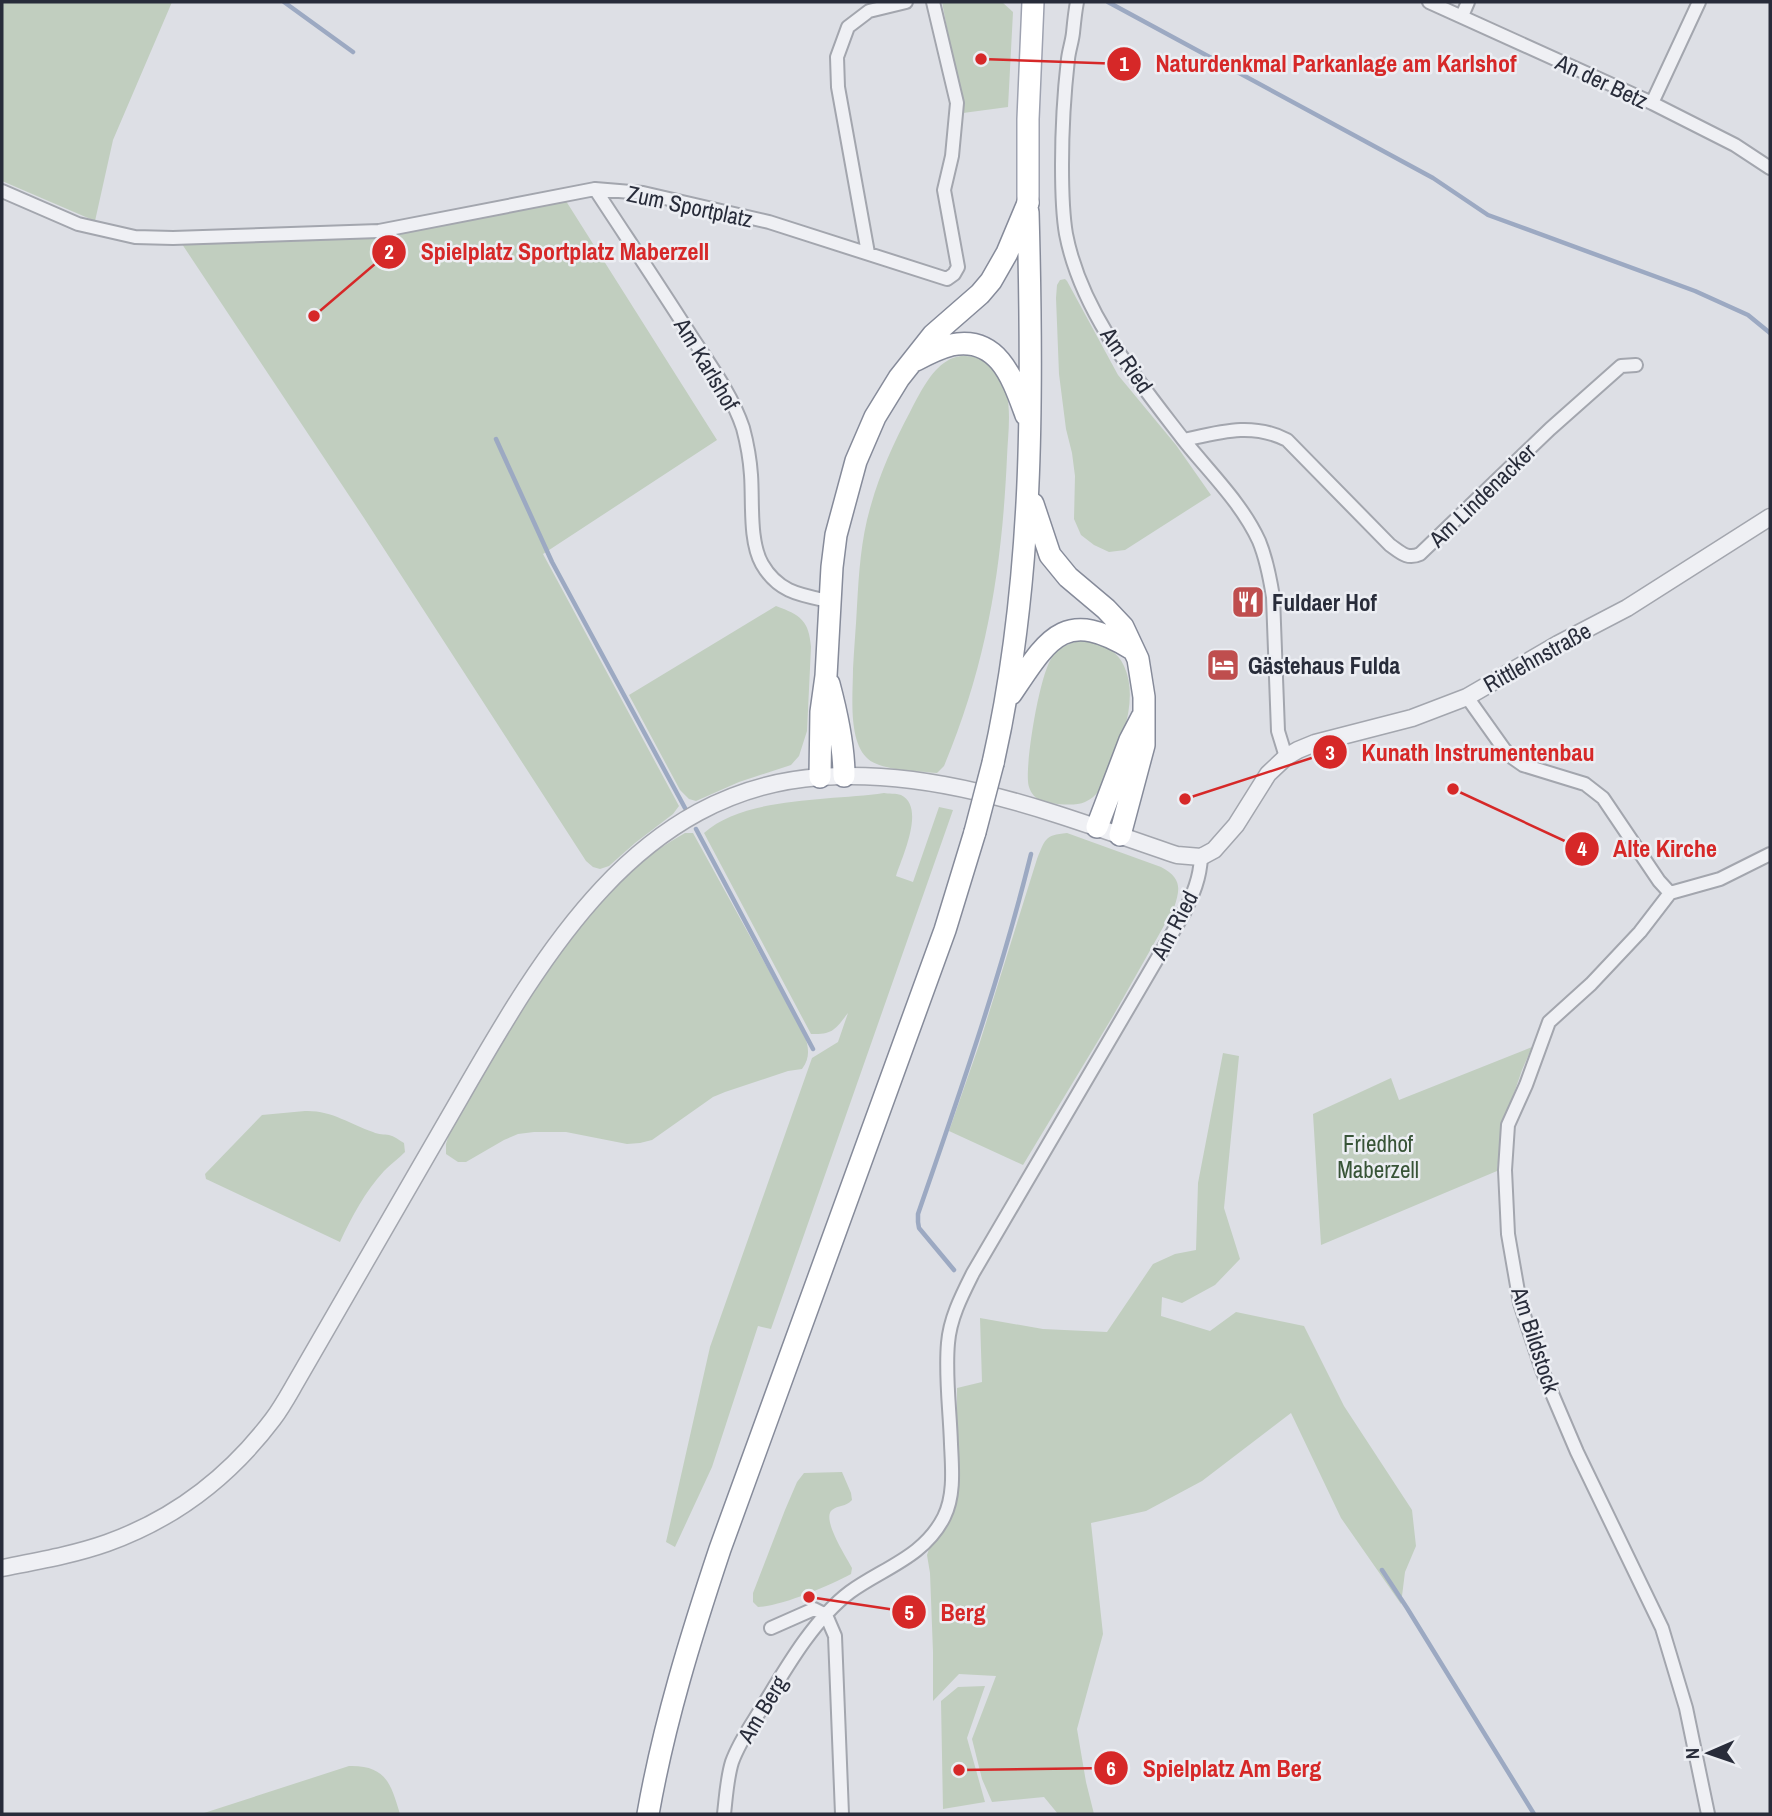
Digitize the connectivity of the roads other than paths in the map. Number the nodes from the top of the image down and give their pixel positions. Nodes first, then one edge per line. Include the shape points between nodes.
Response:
1 (906, 2) edge
2 (933, 2) edge
3 (1033, 2) edge
4 (1077, 2) edge
5 (1429, 2) edge
6 (1468, 2) edge
7 (1699, 2) edge
8 (1462, 16) junction
9 (1652, 103) junction
10 (1770, 168) edge
11 (595, 189) junction
12 (2, 191) edge
13 (1028, 202) junction
14 (868, 253) junction
15 (914, 361) junction
16 (1636, 365) dead end
17 (1030, 425) junction
18 (1184, 440) junction
19 (1028, 490) junction
20 (1770, 517) edge
21 (829, 601) junction
22 (1132, 649) junction
23 (826, 676) junction
24 (1467, 696) junction
25 (1006, 702) junction
26 (1143, 716) junction
27 (1286, 757) junction
28 (844, 776) junction
29 (820, 777) junction
30 (1097, 827) junction
31 (1119, 835) junction
32 (1201, 857) junction
33 (1769, 858) edge
34 (1670, 893) junction
35 (953, 1472) joint
36 (2, 1568) edge
37 (826, 1615) junction
38 (771, 1628) dead end
39 (648, 1814) edge
40 (724, 1814) edge
41 (842, 1814) edge
42 (1708, 1814) edge

1 - 14 street via 869,11 848,27 837,57 838,87
2 - 14 street, Zum Sportplatz via 957,103 953,156 944,190 958,267 947,279
3 - 13 main road
4 - 18 street, Am Ried via 1062,122 1066,233 1092,306 1127,366
5 - 8 street, An der Betz
6 - 8 street
7 - 9 street
8 - 9 street, An der Betz
9 - 10 street, An der Betz
11 - 12 street, Zum Sportplatz via 379,231 173,238 135,237 78,224
11 - 14 street, Zum Sportplatz via 643,192 769,222
11 - 21 street, Am Karlshof via 732,402 748,450 755,541 761,561 784,588
13 - 15 main road via 991,281 933,335
13 - 17 main road
15 - 17 main road via 951,345 987,350 1007,369
15 - 21 main road via 887,395 856,461 836,535
16 - 18 street, Am Lindenacker via 1621,366 1413,557 1390,545 1275,433 1243,429
17 - 19 main road
18 - 27 street, Am Ried via 1238,506 1259,541 1273,597 1278,731
19 - 22 main road via 1049,555 1123,626
19 - 25 main road via 1019,612
20 - 24 street, Rittlehnstraße via 1627,608
21 - 23 main road
22 - 25 main road via 1102,632 1067,631 1046,645
22 - 26 main road via 1142,678
23 - 28 main road via 836,709
23 - 29 main road
24 - 27 street, Rittlehnstraße via 1392,724 1315,743
24 - 34 street via 1513,758 1585,785 1603,798
25 - 39 main road, bridge via 975,832 940,942 686,1652
26 - 30 main road
26 - 31 main road via 1144,745
27 - 32 street via 1253,794 1236,825 1214,850
28 - 29 street
28 - 30 street via 957,787
29 - 36 street via 730,797 687,819 630,860 574,920 522,994 274,1417 223,1475 176,1510 136,1531 66,1555
30 - 31 street
31 - 32 street via 1177,855
32 - 35 street, Am Ried via 1195,891 1184,913 961,1295 948,1340
33 - 34 street
34 - 42 street, Am Bildstock via 1640,932 1549,1022 1508,1125 1505,1170 1508,1234 1520,1303 1577,1452 1662,1628 1686,1708
35 - 37 street, Am Berg via 945,1516 921,1547 851,1592
37 - 38 street via 814,1609
37 - 40 street, Am Berg via 739,1746 731,1764
37 - 41 street via 835,1636

